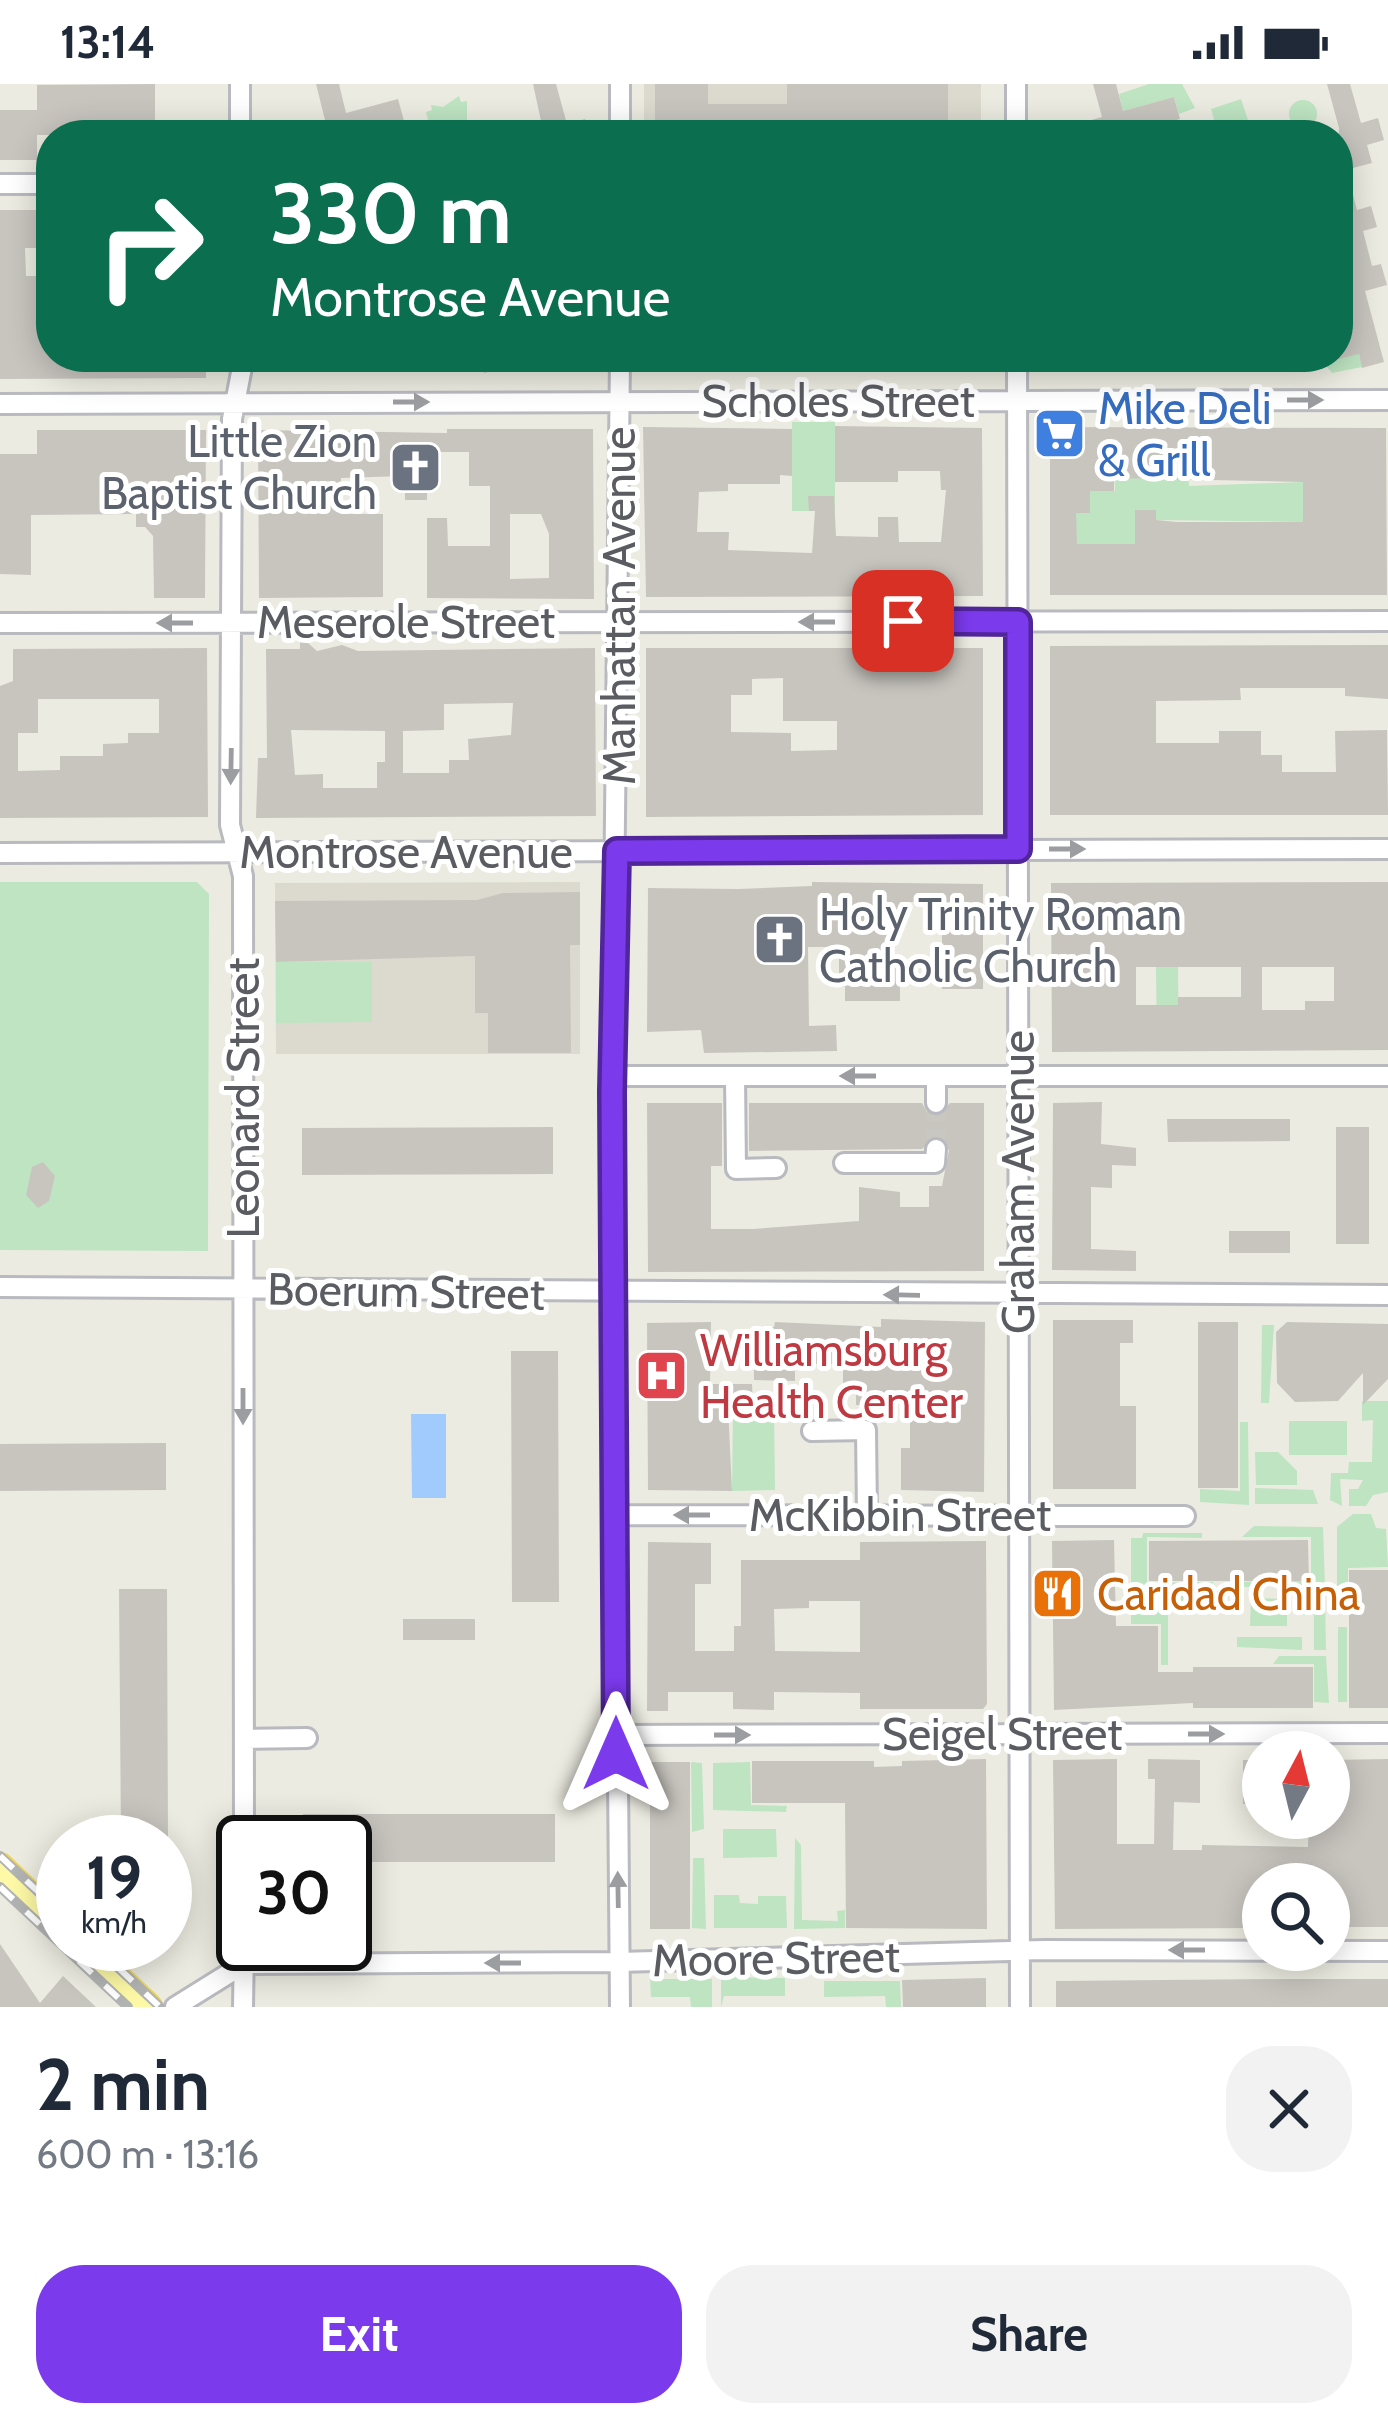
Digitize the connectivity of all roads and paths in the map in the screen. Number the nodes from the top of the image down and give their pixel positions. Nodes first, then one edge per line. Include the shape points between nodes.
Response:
1 (240, 84) edge
2 (620, 84) edge
3 (1016, 84) edge
4 (240, 120) edge
5 (620, 120) edge
6 (1016, 120) edge
7 (0, 184) edge
8 (36, 184) edge
9 (241, 372) edge
10 (620, 372) edge
11 (1017, 372) edge
12 (1388, 400) edge
13 (620, 401) junction
14 (1017, 401) junction
15 (236, 403) junction
16 (0, 404) edge
17 (1388, 620) edge
18 (621, 622) junction
19 (1018, 622) junction
20 (0, 623) edge
21 (233, 623) junction
22 (1388, 848) edge
23 (1018, 849) junction
24 (617, 851) junction
25 (0, 853) edge
26 (236, 853) junction
27 (614, 1076) junction
28 (735, 1076) junction
29 (1388, 1076) edge
30 (936, 1077) junction
31 (1017, 1077) junction
32 (936, 1103) tunnel mouth
33 (936, 1149) dead end
34 (844, 1163) dead end
35 (776, 1168) dead end
36 (0, 1287) edge
37 (244, 1289) junction
38 (615, 1293) junction
39 (1388, 1295) edge
40 (1018, 1296) junction
41 (812, 1431) dead end
42 (615, 1515) junction
43 (867, 1515) junction
44 (1019, 1515) junction
45 (1185, 1516) dead end
46 (1388, 1733) edge
47 (1019, 1734) junction
48 (616, 1735) junction
49 (307, 1738) dead end
50 (244, 1739) junction
51 (244, 1815) edge
52 (0, 1868) edge
53 (36, 1902) edge
54 (1388, 1951) edge
55 (1019, 1952) junction
56 (372, 1957) edge
57 (619, 1962) junction
58 (110, 1971) edge
59 (222, 1971) edge
60 (244, 1971) edge
61 (148, 2007) edge
62 (176, 2007) edge
63 (243, 2007) edge
64 (620, 2007) edge
65 (1020, 2007) edge

1 - 4 street
2 - 5 street
3 - 6 street
7 - 8 street
9 - 15 street, Leonard Street
10 - 13 street, Manhattan Avenue
11 - 14 street, Graham Avenue
14 -> 12 street, Scholes Street
13 - 14 street, Scholes Street
15 -> 13 street, Scholes Street
13 - 18 street, Manhattan Avenue
14 - 19 street, Graham Avenue
15 - 16 street, Scholes Street
15 - 21 street, Leonard Street
17 - 19 street, Meserole Street
19 -> 18 street, Meserole Street
18 - 21 street, Meserole Street
18 - 24 street, Manhattan Avenue
19 - 23 street, Graham Avenue
21 -> 20 street, Meserole Street
21 -> 26 street, Leonard Street
23 -> 22 street, Montrose Avenue
23 - 24 street, Montrose Avenue
23 - 31 street, Graham Avenue
24 - 26 street, Montrose Avenue
24 - 27 street, Manhattan Avenue
25 - 26 street, Montrose Avenue
26 - 37 street, Leonard Street via 243,876
27 - 28 street
27 - 38 street, Manhattan Avenue
30 -> 28 street
28 - 35 street via 736,1169
29 - 31 street
30 - 31 street
30 - 32 street
31 - 40 street, Graham Avenue
33 - 34 street via 935,1163
36 - 37 street, Boerum Street
37 - 38 street, Boerum Street
37 -> 50 street, Leonard Street
40 -> 38 street, Boerum Street
38 - 42 street, Manhattan Avenue
39 - 40 street, Boerum Street
40 - 44 street, Graham Avenue
41 - 43 street via 866,1430
43 -> 42 street, McKibbin Street
42 - 48 street, Manhattan Avenue
43 - 44 street, McKibbin Street
44 - 45 street, McKibbin Street
44 - 47 street, Graham Avenue
47 -> 46 street, Seigel Street
48 -> 47 street, Seigel Street
47 - 55 street, Graham Avenue
57 -> 48 street, Manhattan Avenue
49 - 50 street
50 - 51 street, Leonard Street
52 - 53 main road
54 -> 55 street, Moore Street
55 - 57 street, Moore Street
55 - 65 street, Graham Avenue
57 -> 56 street, Moore Street
57 - 64 street, Manhattan Avenue
58 - 61 main road
59 - 62 street
60 - 63 street

